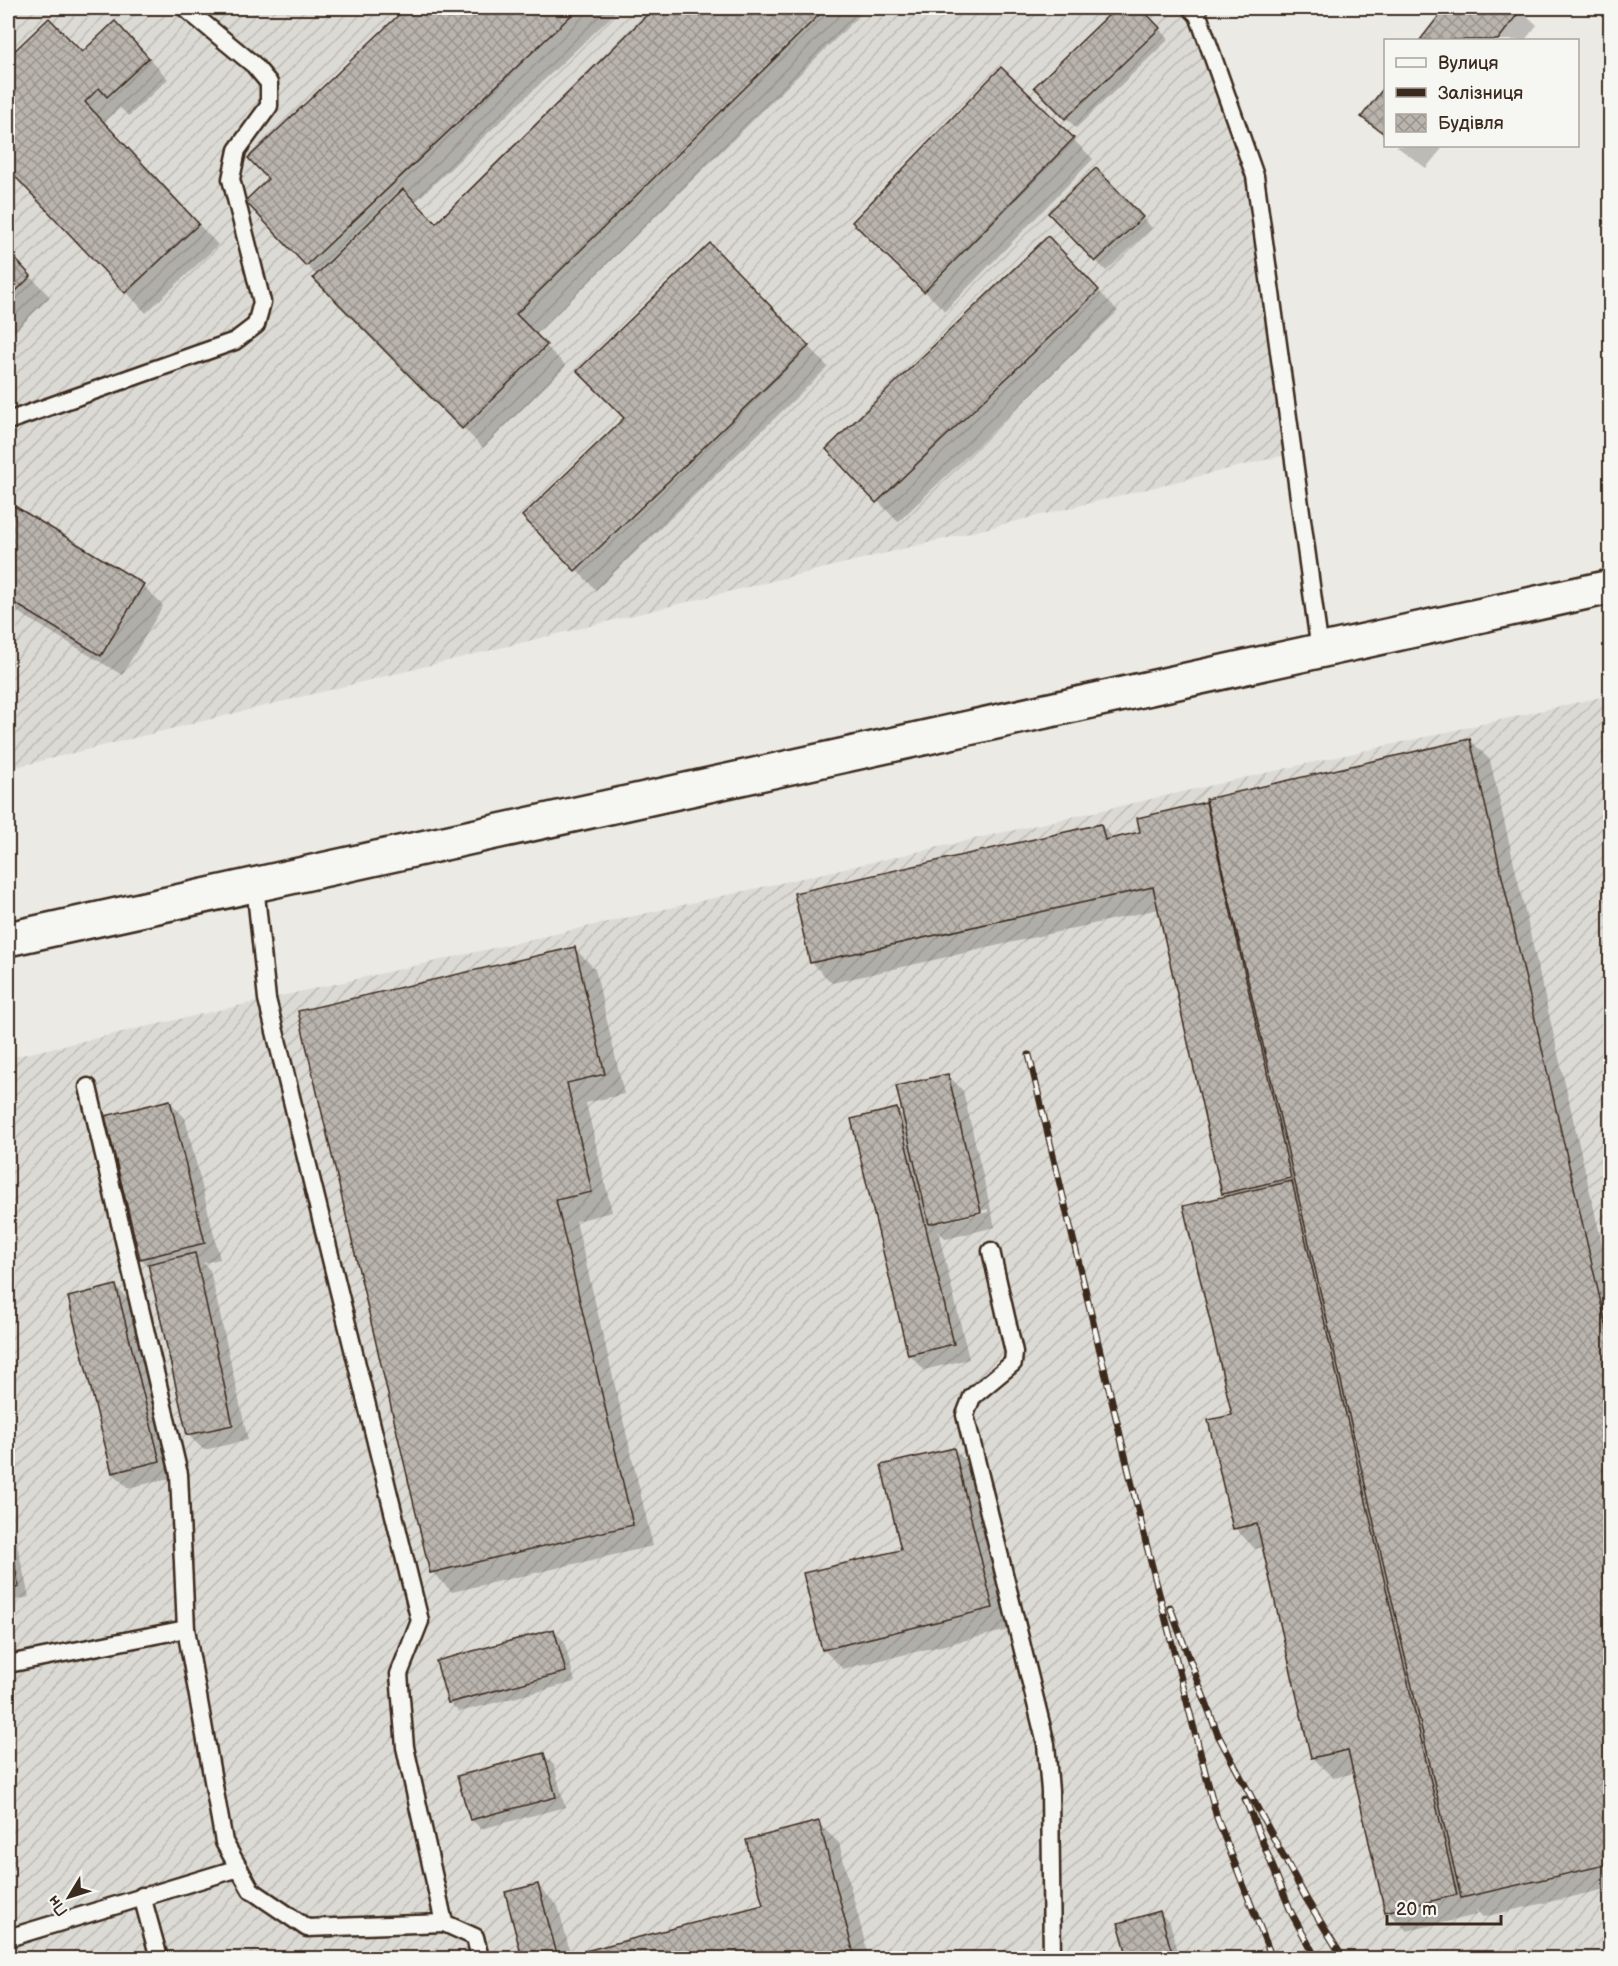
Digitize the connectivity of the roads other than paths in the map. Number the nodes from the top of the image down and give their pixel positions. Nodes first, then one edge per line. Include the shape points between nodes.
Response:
1 (185, 8) edge
2 (1191, 8) edge
3 (8, 421) edge
4 (1611, 588) edge
5 (1320, 651) junction
6 (255, 885) junction
7 (8, 939) edge
8 (88, 1087) dead end
9 (991, 1251) dead end
10 (186, 1629) junction
11 (8, 1664) edge
12 (239, 1868) junction
13 (142, 1896) junction
14 (444, 1923) junction
15 (8, 1938) edge
16 (159, 1959) edge
17 (480, 1959) edge
18 (1052, 1959) edge

1 - 3 lane via 254,65 269,83 269,105 237,150 231,179 262,302 256,325 235,341
2 - 5 lane via 1198,15 1255,176
4 - 5 street
5 - 6 street
6 - 7 street
6 - 14 lane via 267,999 420,1621 399,1674 400,1695 405,1747
8 - 10 lane via 179,1474
9 - 18 lane via 1014,1352 1013,1363 972,1397 965,1415 1046,1744
10 - 11 lane
10 - 12 lane via 224,1842
12 - 13 lane
12 - 14 lane via 251,1890 307,1928
13 - 15 lane
13 - 16 lane
14 - 17 lane via 476,1937

